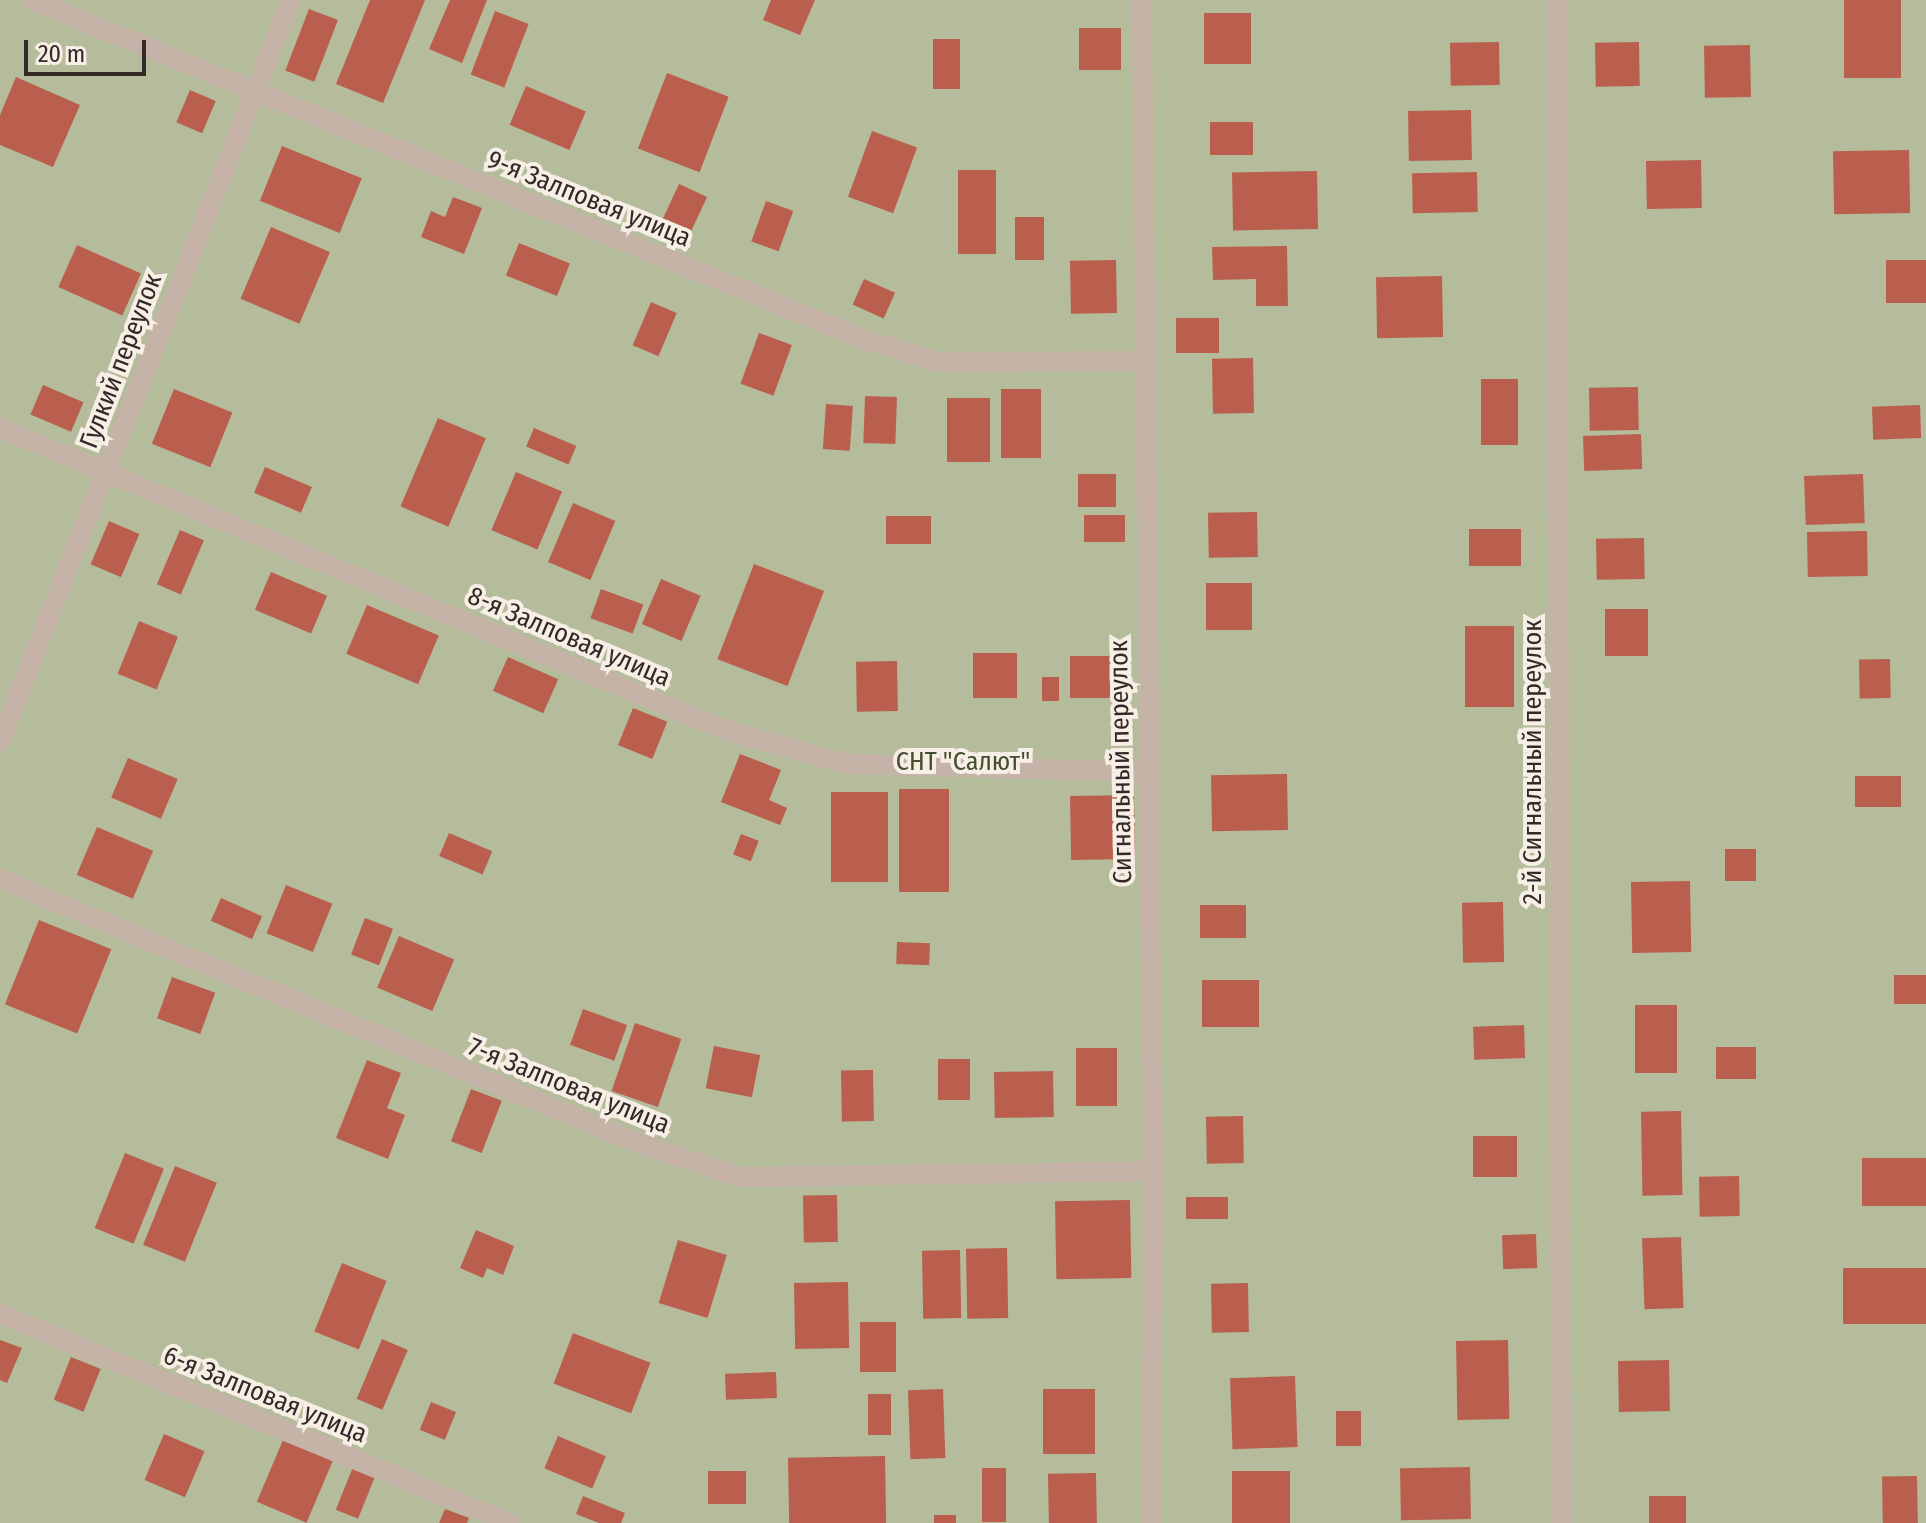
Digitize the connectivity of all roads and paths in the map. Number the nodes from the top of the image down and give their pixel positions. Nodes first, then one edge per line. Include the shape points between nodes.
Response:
1 (31, 0) edge
2 (291, 0) edge
3 (1142, 0) edge
4 (1557, 0) edge
5 (253, 91) junction
6 (1145, 361) junction
7 (0, 428) edge
8 (106, 471) junction
9 (0, 741) edge
10 (1147, 772) junction
11 (0, 879) edge
12 (1153, 1171) junction
13 (0, 1314) edge
14 (510, 1523) edge
15 (1151, 1523) edge
16 (1561, 1523) edge

1 - 5 street, 9-я Залповая улица
2 - 5 street, Гулкий переулок
3 - 6 street, Сигнальный переулок
4 - 16 street, 2-й Сигнальный переулок
5 - 6 street, 9-я Залповая улица via 866,340 939,362
5 - 8 street, Гулкий переулок
6 - 10 street, Сигнальный переулок
7 - 8 street, 8-я Залповая улица
8 - 9 street, Гулкий переулок
8 - 10 street, 8-я Залповая улица via 728,731 847,764
10 - 12 street, Сигнальный переулок
11 - 12 street, 7-я Залповая улица via 640,1144 739,1177
12 - 15 street, Сигнальный переулок
13 - 14 street, 6-я Залповая улица

